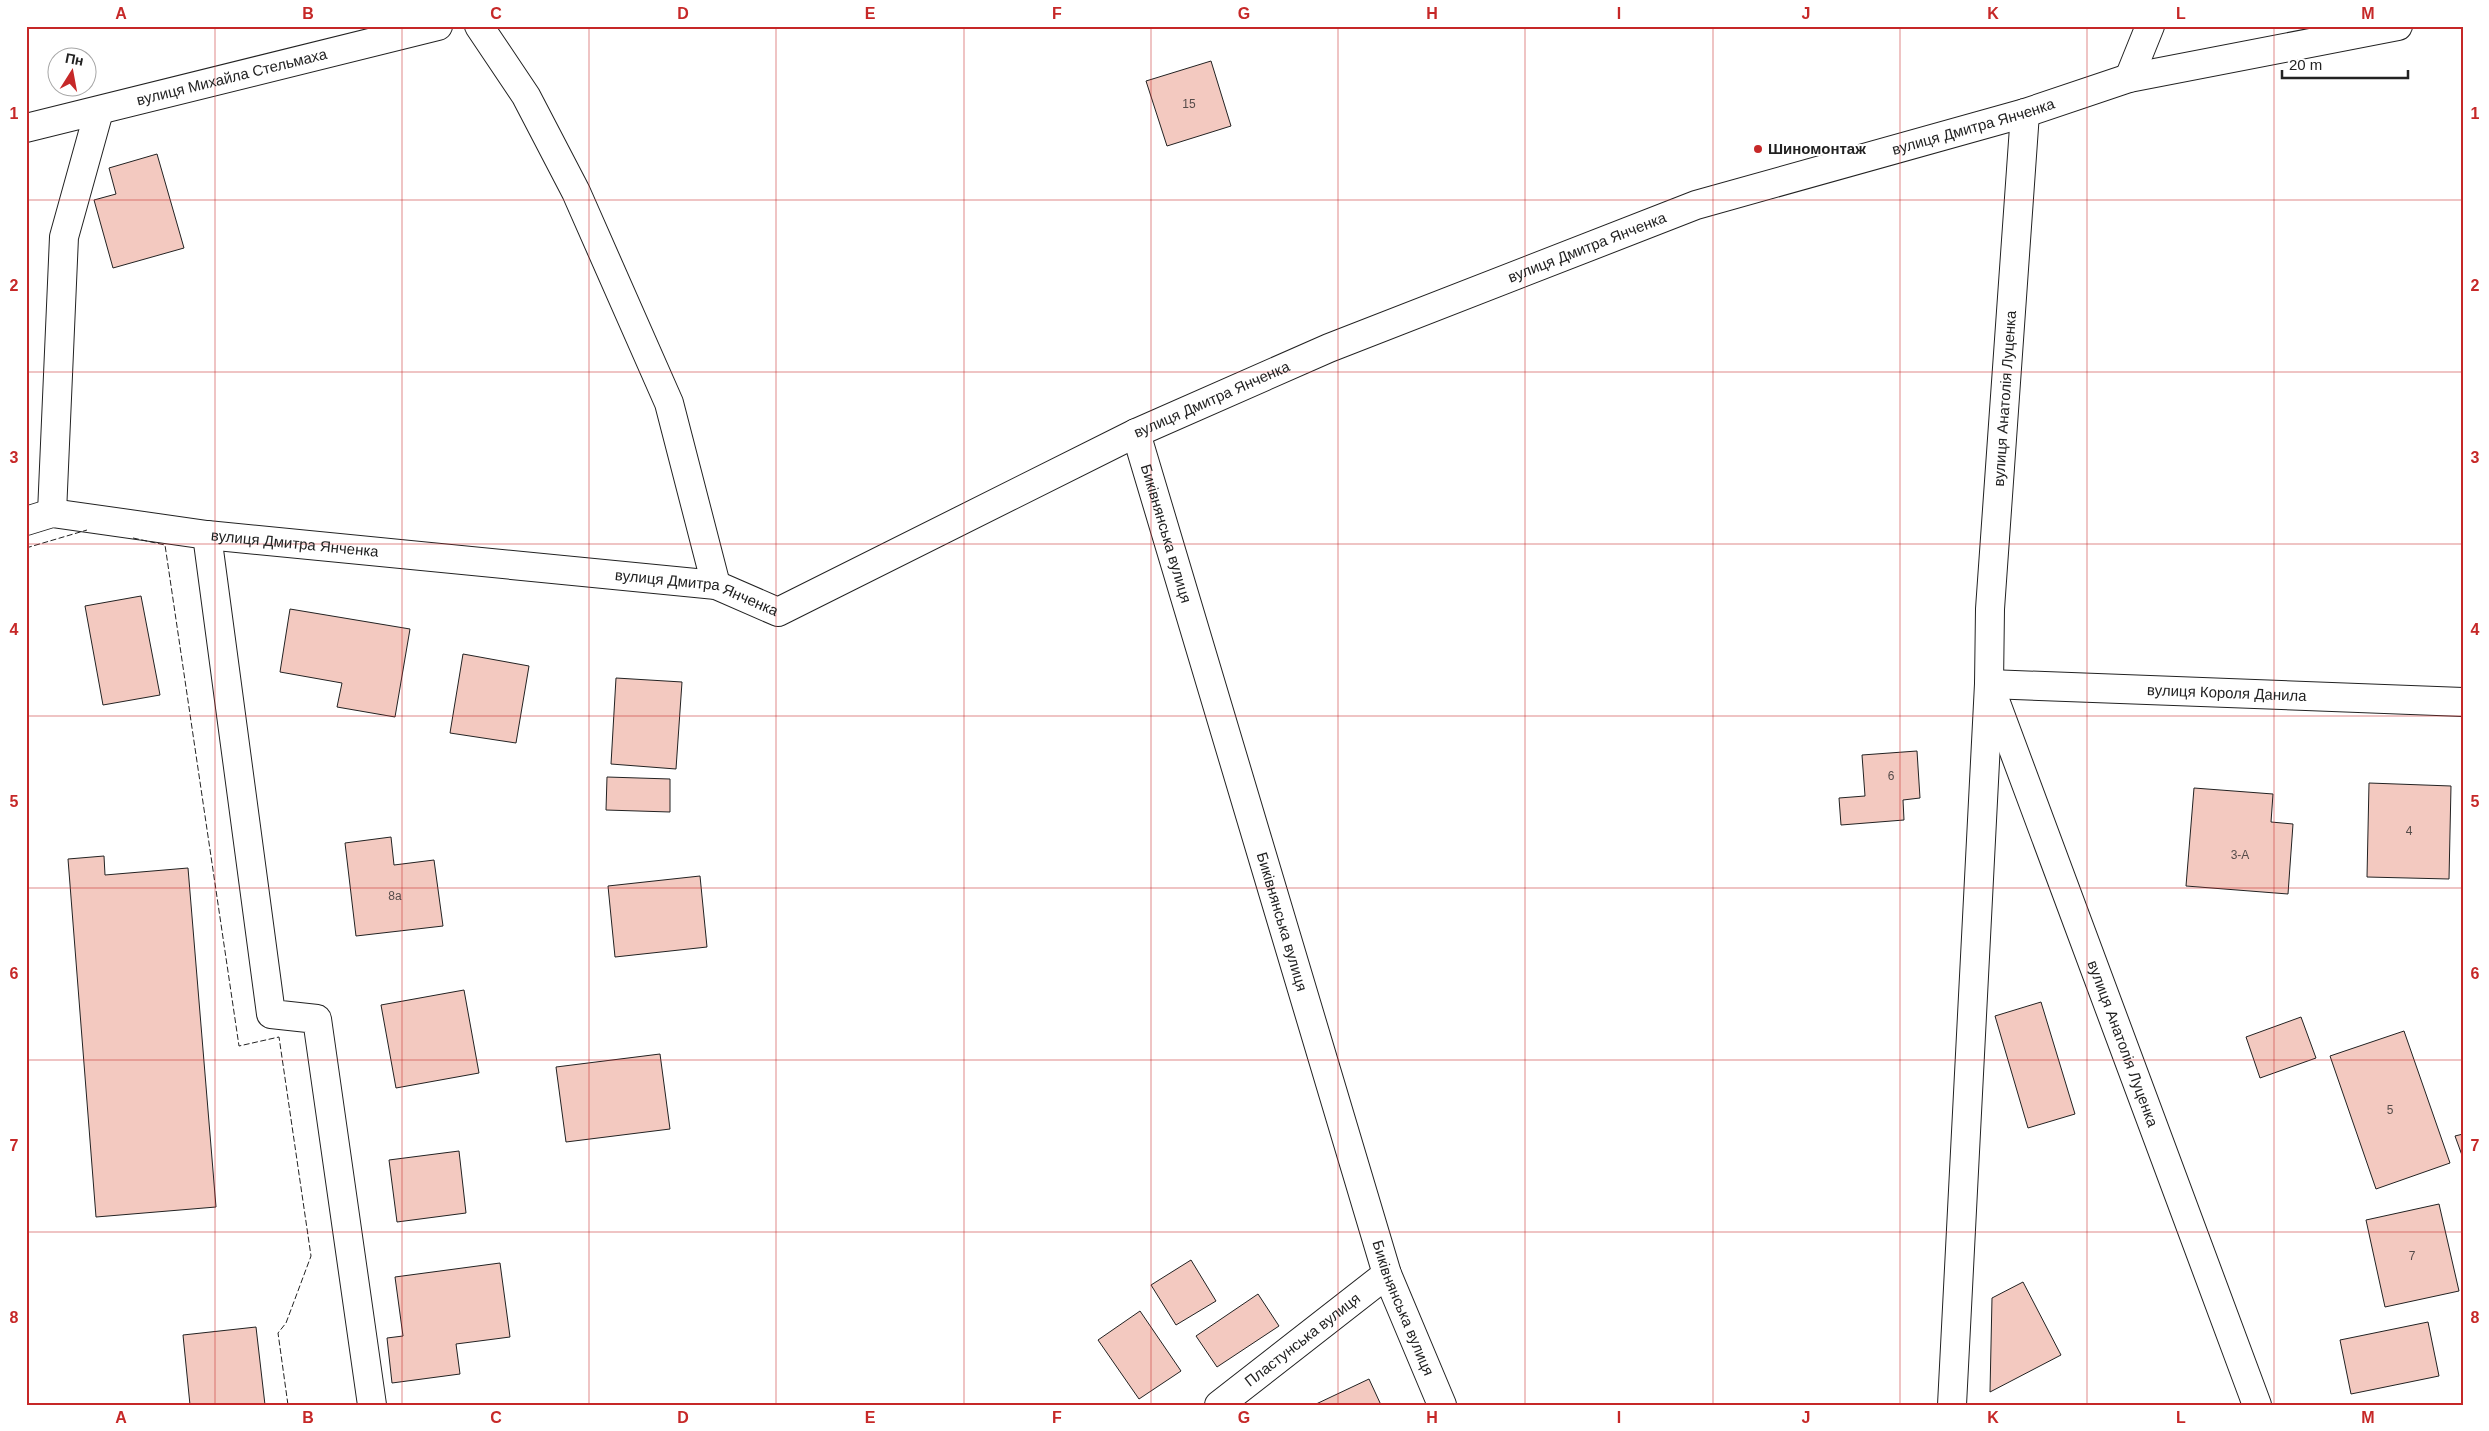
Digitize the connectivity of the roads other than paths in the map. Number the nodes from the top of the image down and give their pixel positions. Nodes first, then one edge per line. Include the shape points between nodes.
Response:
1 (438, 26) edge
2 (480, 26) edge
3 (2150, 26) edge
4 (2398, 26) edge
5 (2129, 78) junction
6 (99, 111) junction
7 (2025, 113) junction
8 (26, 128) edge
9 (1136, 433) junction
10 (52, 513) junction
11 (26, 520) edge
12 (207, 535) junction
13 (716, 584) junction
14 (1989, 684) junction
15 (2463, 702) edge
16 (1387, 1274) junction
17 (372, 1405) edge
18 (1218, 1405) edge
19 (1442, 1405) edge
20 (1952, 1405) edge
21 (2257, 1405) edge

1 - 6 street, вулиця Михайла Стельмаха
2 - 13 street via 526,96 576,192 668,403
3 - 5 street
4 - 5 street, вулиця Дмитра Янченка
5 - 7 street, вулиця Дмитра Янченка
6 - 8 street, вулиця Михайла Стельмаха
6 - 10 street via 64,237
7 - 9 street, вулиця Дмитра Янченка via 1696,205 1329,348
7 - 14 street, вулиця Анатолія Луценка via 1990,609
9 - 13 street, вулиця Дмитра Янченка via 778,612
9 - 16 street, Биківнянська вулиця
10 - 11 street, вулиця Дмитра Янченка
10 - 12 street, вулиця Дмитра Янченка
12 - 13 street, вулиця Дмитра Янченка
12 - 17 street via 270,1014 316,1019
14 - 15 street, вулиця Короля Данила
14 - 20 street, вулиця Анатолія Луценка
14 - 21 street, вулиця Анатолія Луценка
16 - 18 street, Пластунська вулиця
16 - 19 street, Биківнянська вулиця

